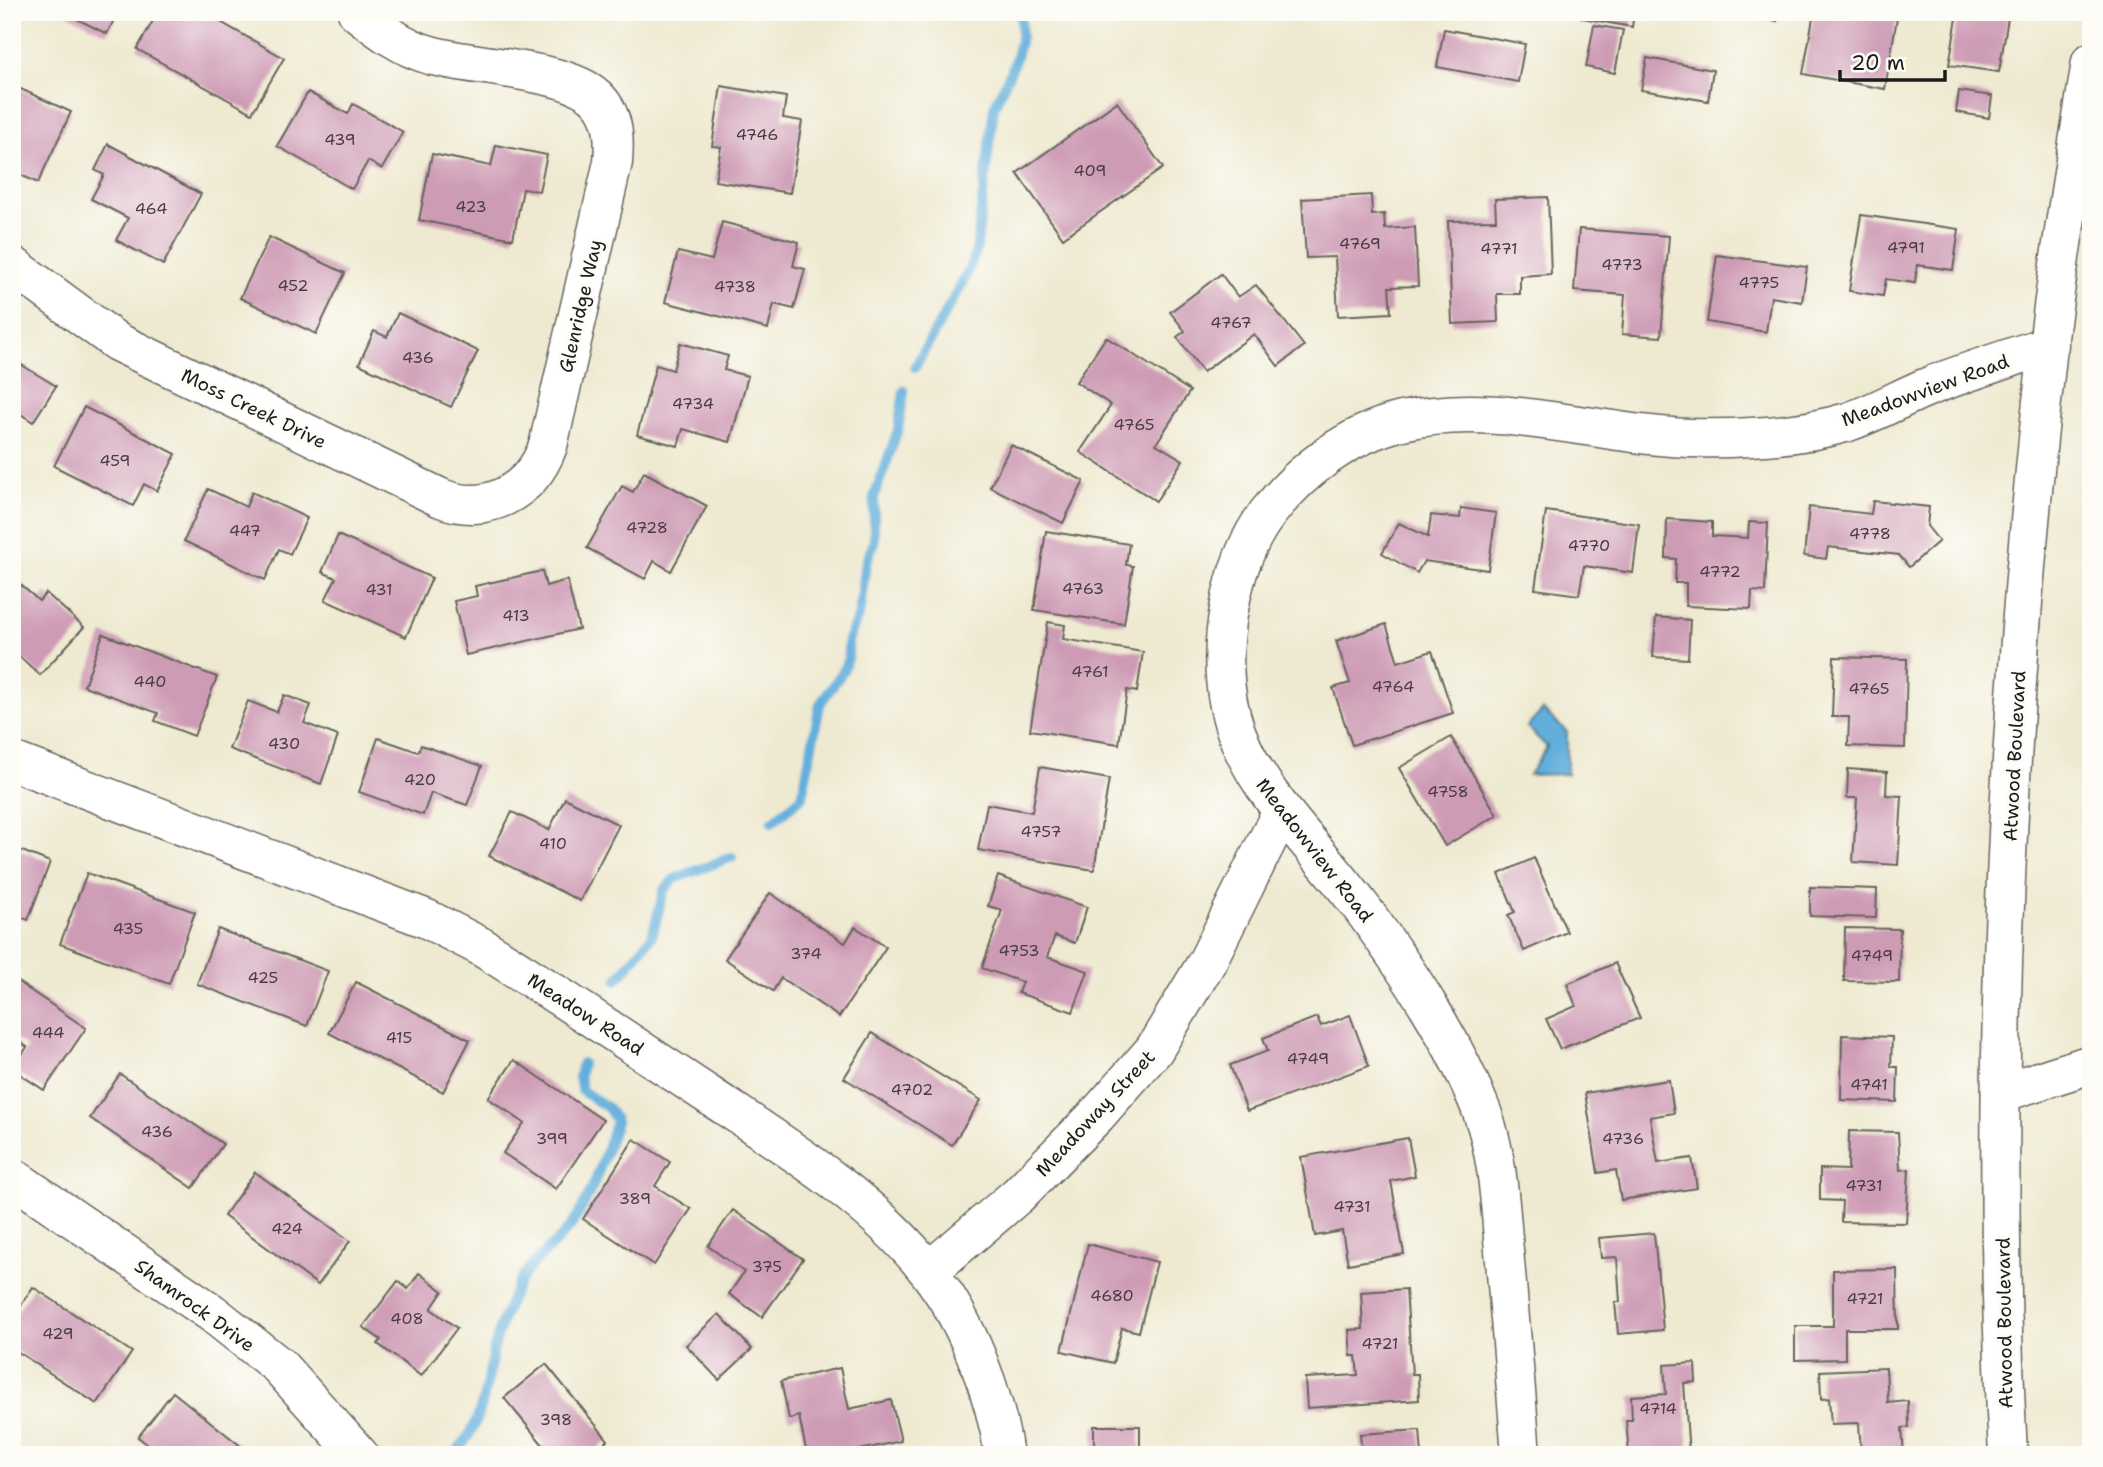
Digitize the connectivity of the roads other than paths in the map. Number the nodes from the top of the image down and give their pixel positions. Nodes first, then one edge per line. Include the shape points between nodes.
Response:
1 (357, 12) edge
2 (2091, 62) edge
3 (12, 265) edge
4 (2049, 345) junction
5 (512, 493) joint
6 (12, 761) edge
7 (1281, 813) junction
8 (2091, 1064) edge
9 (2001, 1093) junction
10 (12, 1177) edge
11 (929, 1271) junction
12 (359, 1455) edge
13 (1004, 1455) edge
14 (1521, 1455) edge
15 (2008, 1455) edge

1 - 5 street, Glenridge Way via 416,51 572,82 596,97 614,133 613,162 548,446 535,472
2 - 4 street, Atwood Boulevard
3 - 5 street, Moss Creek Drive via 117,342 441,498 455,504 485,505
4 - 7 street, Meadowview Road via 1927,387 1847,422 1760,436 1688,438 1493,413 1446,414 1398,422 1321,459 1284,491 1254,531 1235,579 1226,628 1225,691 1237,735 1253,771
4 - 9 street, Atwood Boulevard via 2016,697
6 - 11 street, Meadow Road via 427,919 480,946 815,1166
7 - 11 street, Meadoway Street via 1207,962 1154,1050 1018,1195
7 - 14 street, Meadowview Road via 1361,907 1413,981 1464,1071 1484,1117 1499,1191
8 - 9 street
9 - 15 street, Atwood Boulevard
10 - 12 street, Shamrock Drive via 212,1313 279,1366
11 - 13 street, Meadow Road via 965,1332 987,1383

